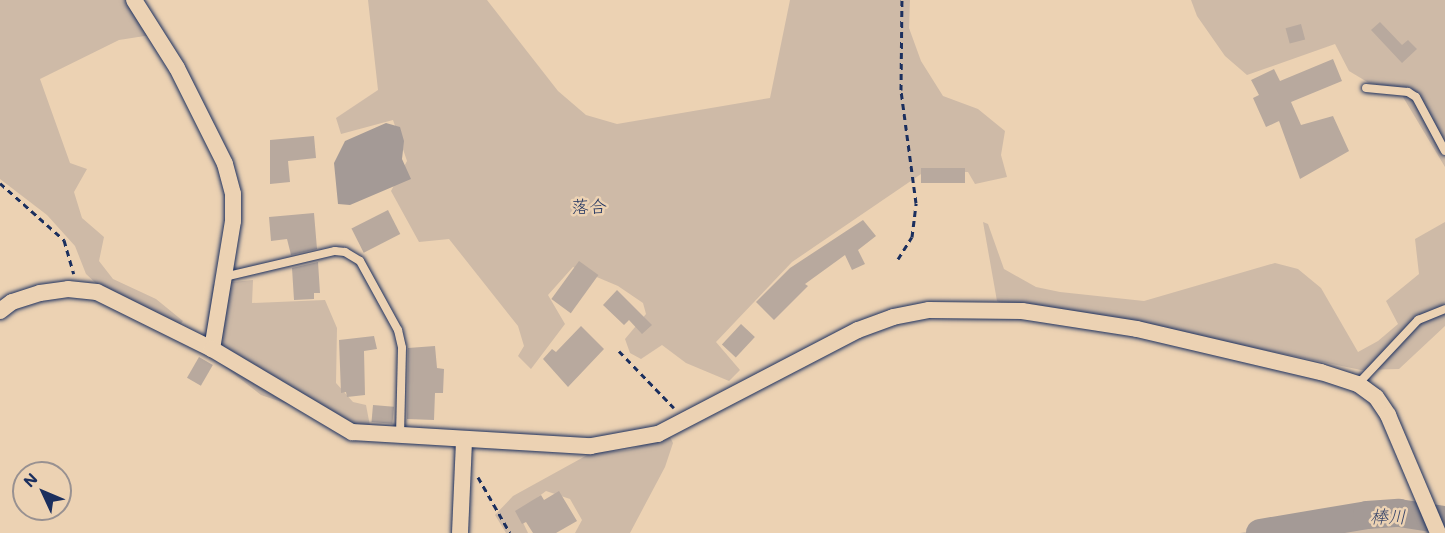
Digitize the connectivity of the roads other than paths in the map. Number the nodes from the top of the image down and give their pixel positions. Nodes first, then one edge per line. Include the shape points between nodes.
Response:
1 (134, 0) edge
2 (1366, 88) dead end
3 (1445, 151) edge
4 (224, 277) junction
5 (1445, 309) edge
6 (0, 311) edge
7 (212, 349) junction
8 (1358, 384) junction
9 (400, 437) junction
10 (464, 448) junction
11 (460, 533) edge
12 (1438, 533) edge

1 - 4 street via 177,68 225,164 233,194
2 - 3 lane via 1408,92 1416,97
4 - 7 street
4 - 9 lane via 335,251 360,261 398,330 402,348
5 - 8 lane via 1418,320
6 - 7 street via 12,302 40,293 97,292
7 - 9 street via 345,429
8 - 10 street via 1137,329 1022,311 929,310 858,330 658,434 591,446
8 - 12 street via 1376,397 1388,415
9 - 10 street
10 - 11 street

